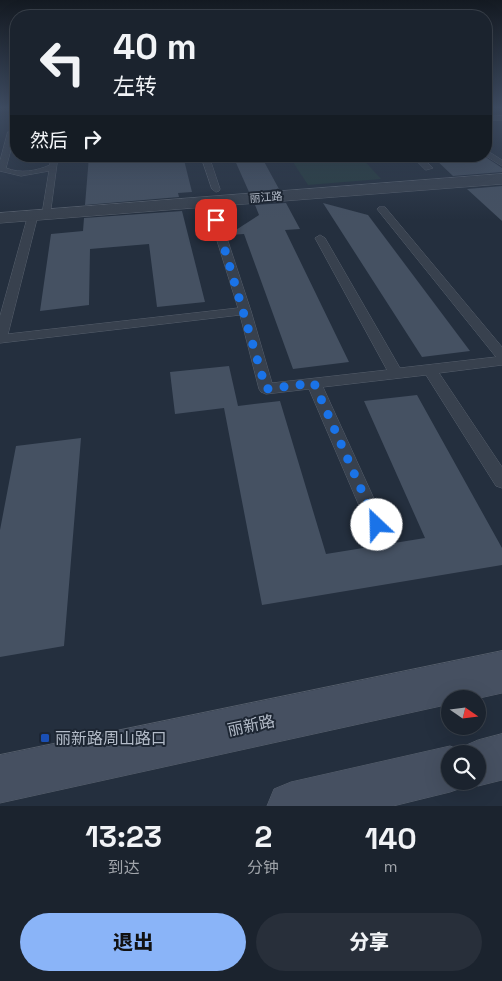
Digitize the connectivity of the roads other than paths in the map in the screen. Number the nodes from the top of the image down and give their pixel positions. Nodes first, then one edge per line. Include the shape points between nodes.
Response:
1 (10, 146) edge
2 (52, 162) edge
3 (54, 162) edge
4 (206, 162) edge
5 (422, 162) edge
6 (429, 168) dead end
7 (502, 179) edge
8 (213, 196) junction
9 (382, 209) dead end
10 (40, 215) junction
11 (0, 218) edge
12 (320, 238) dead end
13 (244, 311) junction
14 (0, 339) edge
15 (502, 356) edge
16 (502, 361) edge
17 (430, 370) junction
18 (396, 374) junction
19 (314, 383) junction
20 (502, 481) edge
21 (377, 525) dead end
22 (502, 672) edge
23 (502, 757) edge
24 (486, 761) edge
25 (441, 771) edge
26 (0, 779) edge
27 (291, 806) edge

1 - 2 lane via 2,169 20,174 34,173
3 - 10 lane
4 - 8 lane
5 - 6 lane
7 - 8 street, 丽江路
8 - 10 street, 丽江路
8 - 13 lane
9 - 15 lane
10 - 11 street, 丽江路
10 - 14 lane
12 - 18 lane
13 - 14 lane
13 - 19 lane via 266,389
16 - 17 lane
17 - 18 lane
17 - 20 lane
18 - 19 lane
19 - 21 lane
22 - 26 main road, 丽新路
23 - 24 main road
25 - 27 main road

